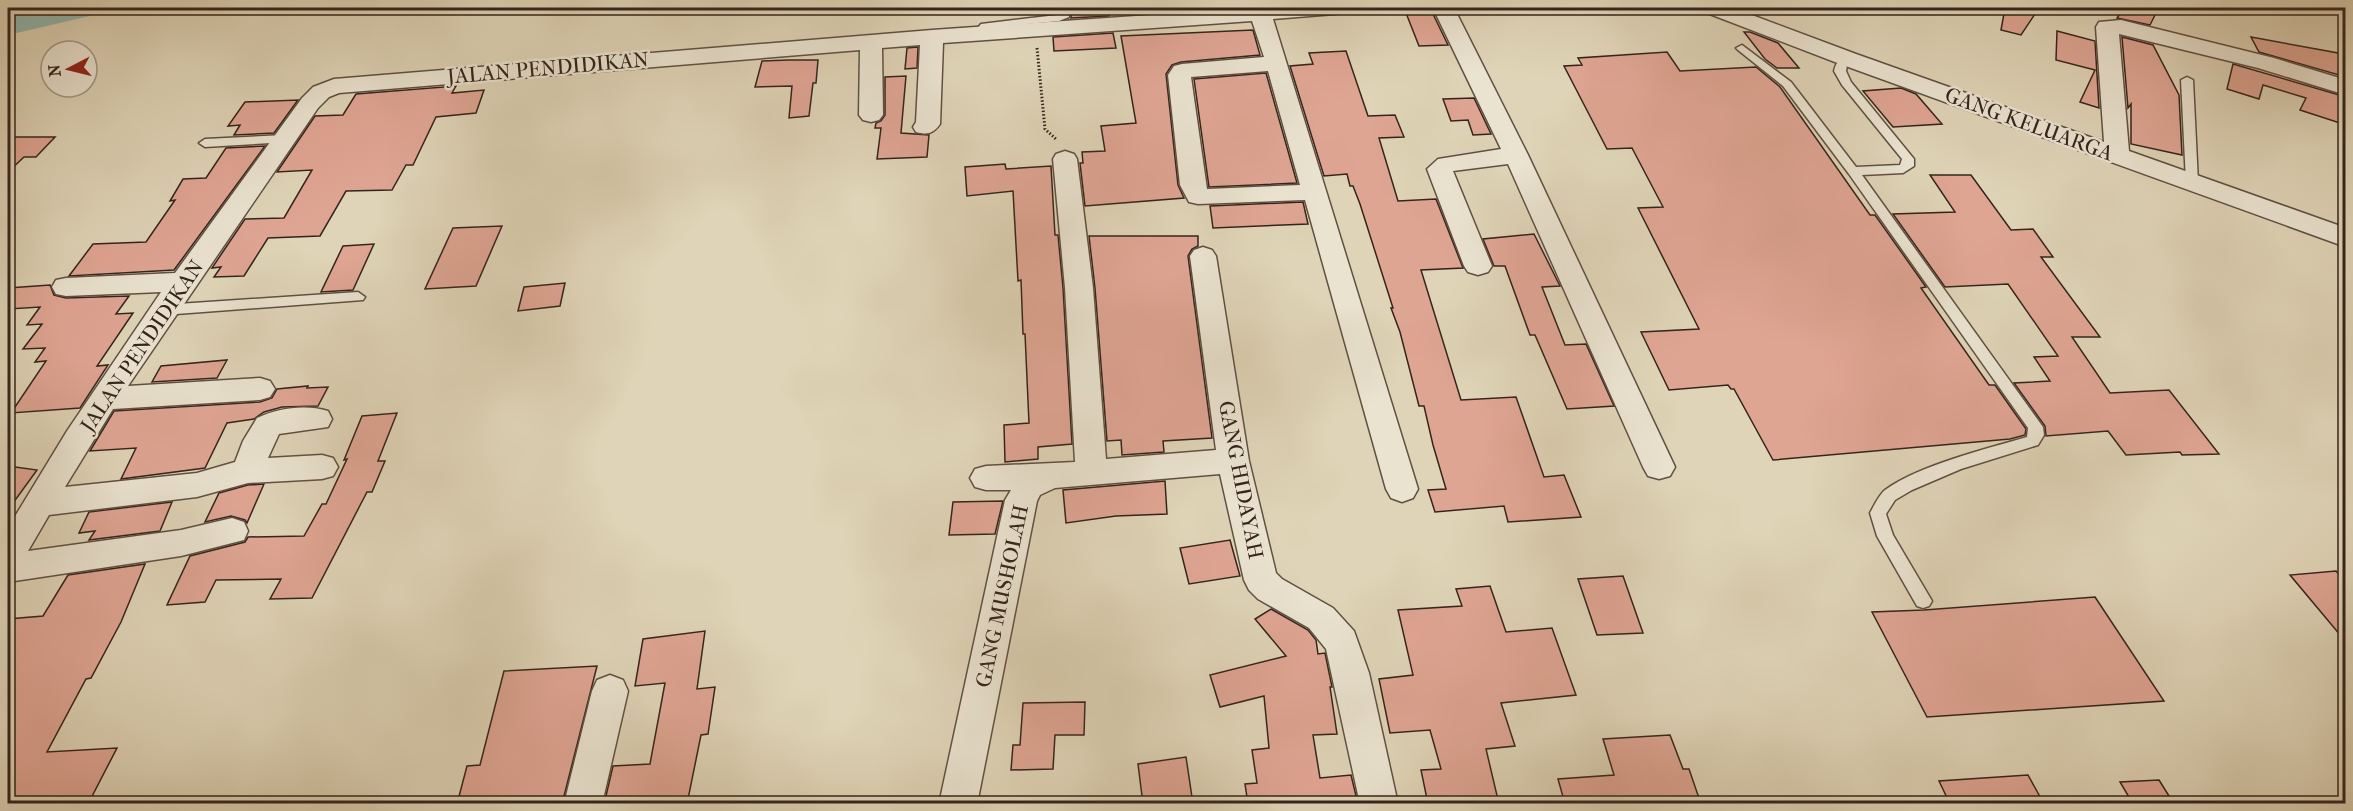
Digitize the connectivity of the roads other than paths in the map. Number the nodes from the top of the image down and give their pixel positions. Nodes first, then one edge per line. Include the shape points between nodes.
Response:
1 (1064, 8) edge
2 (1335, 8) edge
3 (1443, 8) edge
4 (1715, 8) edge
5 (1260, 14) junction
6 (980, 33) junction
7 (933, 37) junction
8 (871, 42) junction
9 (1742, 48) dead end
10 (1848, 58) junction
11 (1277, 63) junction
12 (2187, 80) dead end
13 (2346, 88) edge
14 (871, 115) dead end
15 (925, 127) dead end
16 (284, 139) junction
17 (205, 143) dead end
18 (1516, 155) junction
19 (2117, 156) junction
20 (1065, 159) road end
21 (1853, 171) junction
22 (2192, 182) junction
23 (1313, 192) junction
24 (2346, 238) edge
25 (1203, 256) dead end
26 (1478, 266) dead end
27 (183, 282) junction
28 (66, 287) dead end
29 (358, 297) dead end
30 (163, 310) junction
31 (260, 388) dead end
32 (106, 398) junction
33 (317, 419) dead end
34 (1233, 461) junction
35 (322, 466) dead end
36 (1659, 467) dead end
37 (248, 471) junction
38 (1091, 473) junction
39 (1052, 476) junction
40 (986, 478) dead end
41 (1402, 489) dead end
42 (38, 503) junction
43 (232, 531) dead end
44 (8, 556) edge
45 (8, 568) edge
46 (1923, 601) dead end
47 (610, 691) dead end
48 (583, 804) edge
49 (958, 804) edge
50 (1379, 804) edge

1 - 6 lane via 1065,15 1059,18 992,24
2 - 5 street, JALAN PENDIDIKAN
3 - 18 street
4 - 10 street, GANG KELUARGA
5 - 6 street, JALAN PENDIDIKAN
5 - 11 street
6 - 7 street, JALAN PENDIDIKAN
7 - 8 street, JALAN PENDIDIKAN
7 - 15 street
8 - 14 street
8 - 16 street, JALAN PENDIDIKAN via 334,86 310,103
9 - 21 lane via 1787,84
10 - 19 street, GANG KELUARGA
10 - 21 lane via 1840,71 1846,83 1908,159 1908,166 1903,169
11 - 23 street
11 - 23 street via 1182,71 1179,75 1193,185 1198,196 1207,197
12 - 22 lane
13 - 19 street via 2265,63 2108,27
16 - 17 lane
16 - 27 street, JALAN PENDIDIKAN
18 - 26 street via 1447,164 1439,169
18 - 36 street
19 - 22 street, GANG KELUARGA
20 - 38 street via 1079,288
21 - 46 lane via 2035,427 2032,441 1956,464 1905,486 1883,504 1878,513 1885,536
22 - 24 street, GANG KELUARGA
23 - 41 street
25 - 34 street, GANG HIDAYAH
27 - 28 street
27 - 30 street, JALAN PENDIDIKAN
29 - 30 lane
30 - 32 street, JALAN PENDIDIKAN
31 - 32 street
32 - 42 street, JALAN PENDIDIKAN
33 - 37 street via 269,424 263,429
34 - 38 street, GANG MUSHOLAH
34 - 50 street, GANG HIDAYAH via 1261,580 1321,618 1342,642
35 - 37 street
37 - 42 street via 197,485
38 - 39 street, GANG MUSHOLAH
39 - 40 street
39 - 49 street, GANG MUSHOLAH via 1029,486 1021,500
42 - 44 street, JALAN PENDIDIKAN
43 - 45 street via 181,543
47 - 48 street

